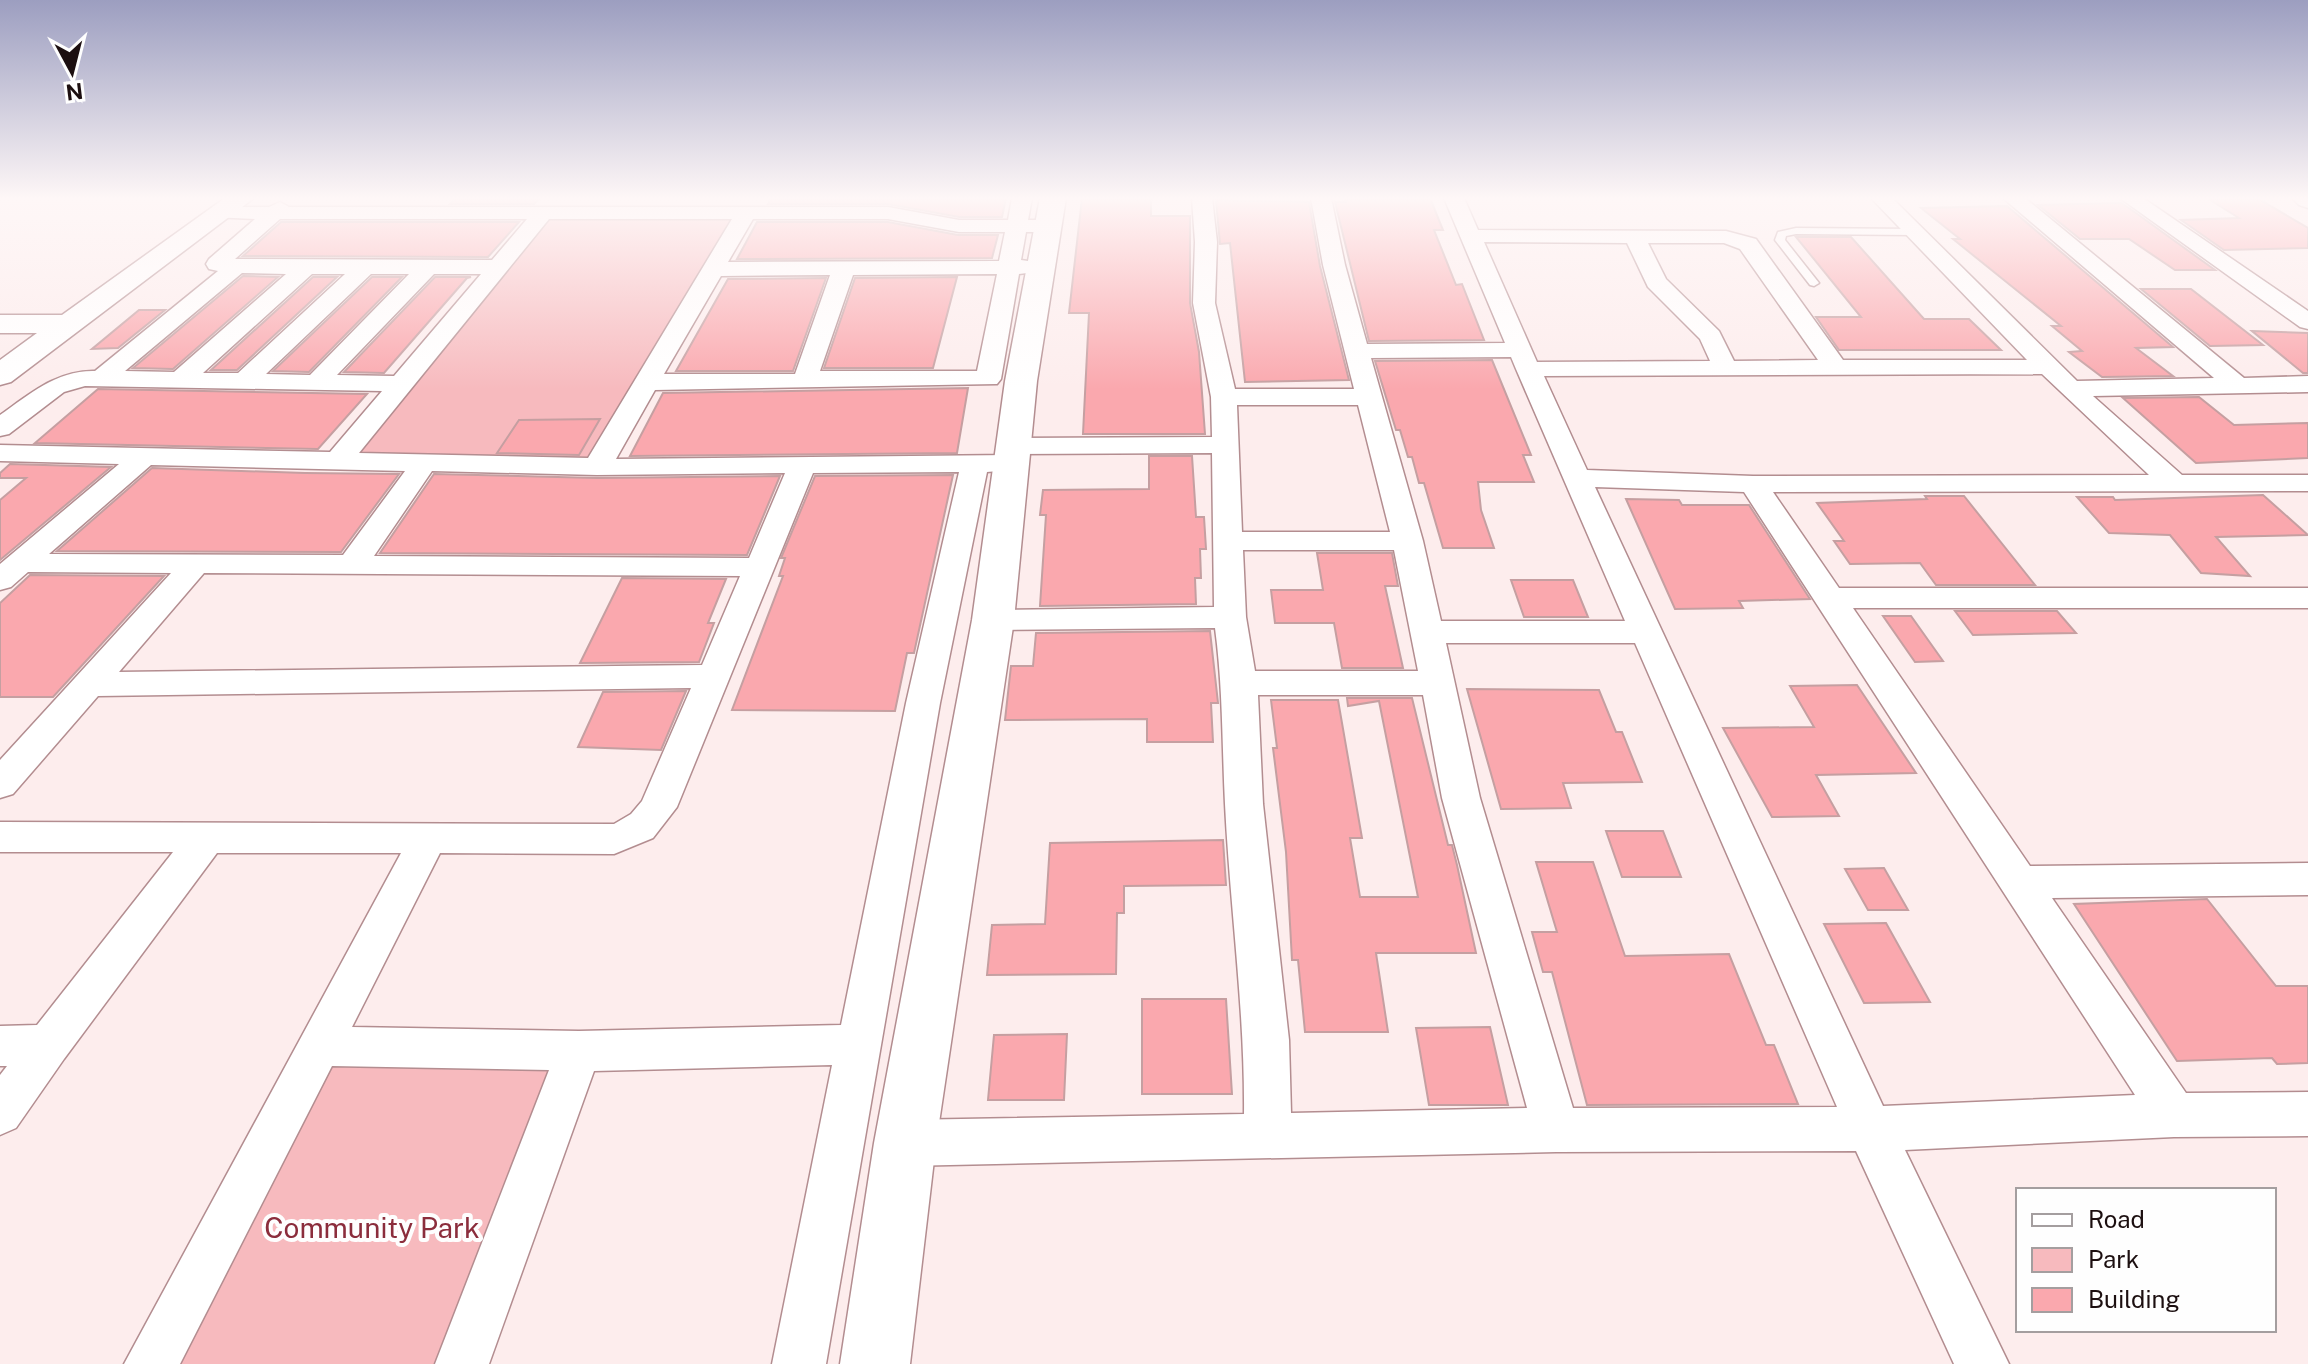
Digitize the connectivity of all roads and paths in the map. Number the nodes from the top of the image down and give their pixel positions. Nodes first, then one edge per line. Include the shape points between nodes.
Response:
1 (139, 262) edge
2 (220, 262) edge
3 (501, 262) edge
4 (716, 262) edge
5 (875, 262) edge
6 (1022, 262) edge
7 (1027, 262) edge
8 (1205, 262) edge
9 (1333, 262) edge
10 (1481, 262) edge
11 (1647, 262) edge
12 (1760, 262) edge
13 (1797, 262) edge
14 (1944, 262) edge
15 (2089, 262) edge
16 (2221, 262) edge
17 (236, 267) junction
18 (428, 267) junction
19 (496, 267) junction
20 (306, 268) junction
21 (365, 268) junction
22 (844, 268) junction
23 (712, 269) junction
24 (1814, 283) dead end
25 (2308, 322) edge
26 (18, 345) edge
27 (1358, 351) junction
28 (1524, 359) junction
29 (1835, 367) junction
30 (2049, 367) junction
31 (1725, 368) junction
32 (103, 377) junction
33 (181, 379) junction
34 (244, 381) junction
35 (826, 381) junction
36 (645, 382) junction
37 (316, 383) junction
38 (401, 384) junction
39 (2236, 384) junction
40 (2308, 384) edge
41 (2070, 389) junction
42 (1224, 397) junction
43 (1370, 397) junction
44 (0, 428) edge
45 (1225, 445) junction
46 (0, 453) edge
47 (146, 455) junction
48 (1000, 458) junction
49 (336, 463) junction
50 (423, 465) junction
51 (803, 465) junction
52 (597, 467) junction
53 (1577, 478) junction
54 (2175, 483) junction
55 (2308, 483) edge
56 (1753, 484) junction
57 (1228, 541) junction
58 (1408, 541) junction
59 (196, 564) junction
60 (351, 566) junction
61 (759, 567) junction
62 (9, 572) edge
63 (1829, 598) junction
64 (2308, 598) edge
65 (1230, 617) junction
66 (993, 620) junction
67 (1427, 632) junction
68 (1646, 632) junction
69 (712, 676) junction
70 (1240, 683) junction
71 (1438, 683) junction
72 (92, 684) junction
73 (0, 784) edge
74 (208, 836) junction
75 (0, 837) edge
76 (428, 839) junction
77 (2308, 879) edge
78 (2020, 882) junction
79 (48, 1045) junction
80 (858, 1045) junction
81 (0, 1046) edge
82 (320, 1046) junction
83 (579, 1051) junction
84 (0, 1113) edge
85 (2308, 1114) edge
86 (2174, 1115) junction
87 (1870, 1129) junction
88 (1556, 1130) junction
89 (1268, 1137) junction
90 (905, 1143) junction
91 (151, 1364) edge
92 (462, 1364) edge
93 (799, 1364) edge
94 (875, 1364) edge
95 (1982, 1364) edge

1 - 26 street
2 - 17 street
3 - 19 street
4 - 23 street
5 - 22 street
6 - 35 street via 988,379
7 - 48 street
8 - 42 street via 1204,303
9 - 27 street
10 - 28 street
11 - 31 street via 1656,282 1711,336
12 - 29 street
13 - 24 lane
14 - 30 street
15 - 39 street
16 - 25 street
17 - 20 street
17 - 32 street
18 - 19 street
18 - 21 street
18 - 37 street
19 - 38 street
20 - 21 street
20 - 33 street
21 - 34 street
22 - 23 street
22 - 35 street via 808,365 807,374
23 - 36 street
27 - 28 street
27 - 43 street
28 - 31 street
28 - 53 street
29 - 30 street
29 - 31 street
30 - 41 street
32 - 33 street
32 - 44 street via 55,387
33 - 34 street
34 - 37 street
35 - 36 street
36 - 52 street
37 - 38 street
38 - 49 street
39 - 40 street
39 - 41 street
41 - 54 street
42 - 43 street
42 - 45 street
43 - 58 street
45 - 48 street
45 - 57 street
46 - 47 street
47 - 49 street
47 - 62 street
48 - 51 street
48 - 66 street
48 - 80 street via 923,703
49 - 50 street
50 - 52 street
50 - 60 street
51 - 52 street
51 - 61 street
53 - 56 street
53 - 68 street
54 - 55 street
54 - 56 street
56 - 63 street
57 - 58 street
57 - 65 street
58 - 67 street
59 - 60 street
59 - 62 street
59 - 72 street
60 - 61 street
61 - 69 street
63 - 64 street
63 - 78 street
65 - 66 street
65 - 70 street
66 - 90 street
67 - 68 street
67 - 71 street
68 - 87 street
69 - 72 street
69 - 76 street via 658,807 633,834 614,839
70 - 71 street
70 - 89 street via 1244,804 1267,1040
71 - 88 street via 1461,798
72 - 73 street
74 - 75 street
74 - 76 street
74 - 79 street
76 - 82 street
77 - 78 street
78 - 86 street
79 - 81 street
79 - 84 street
80 - 83 street
80 - 93 street
82 - 83 street
82 - 91 street
83 - 92 street
85 - 86 street
86 - 87 street
87 - 88 street
87 - 95 street
88 - 89 street
89 - 90 street
90 - 94 street

